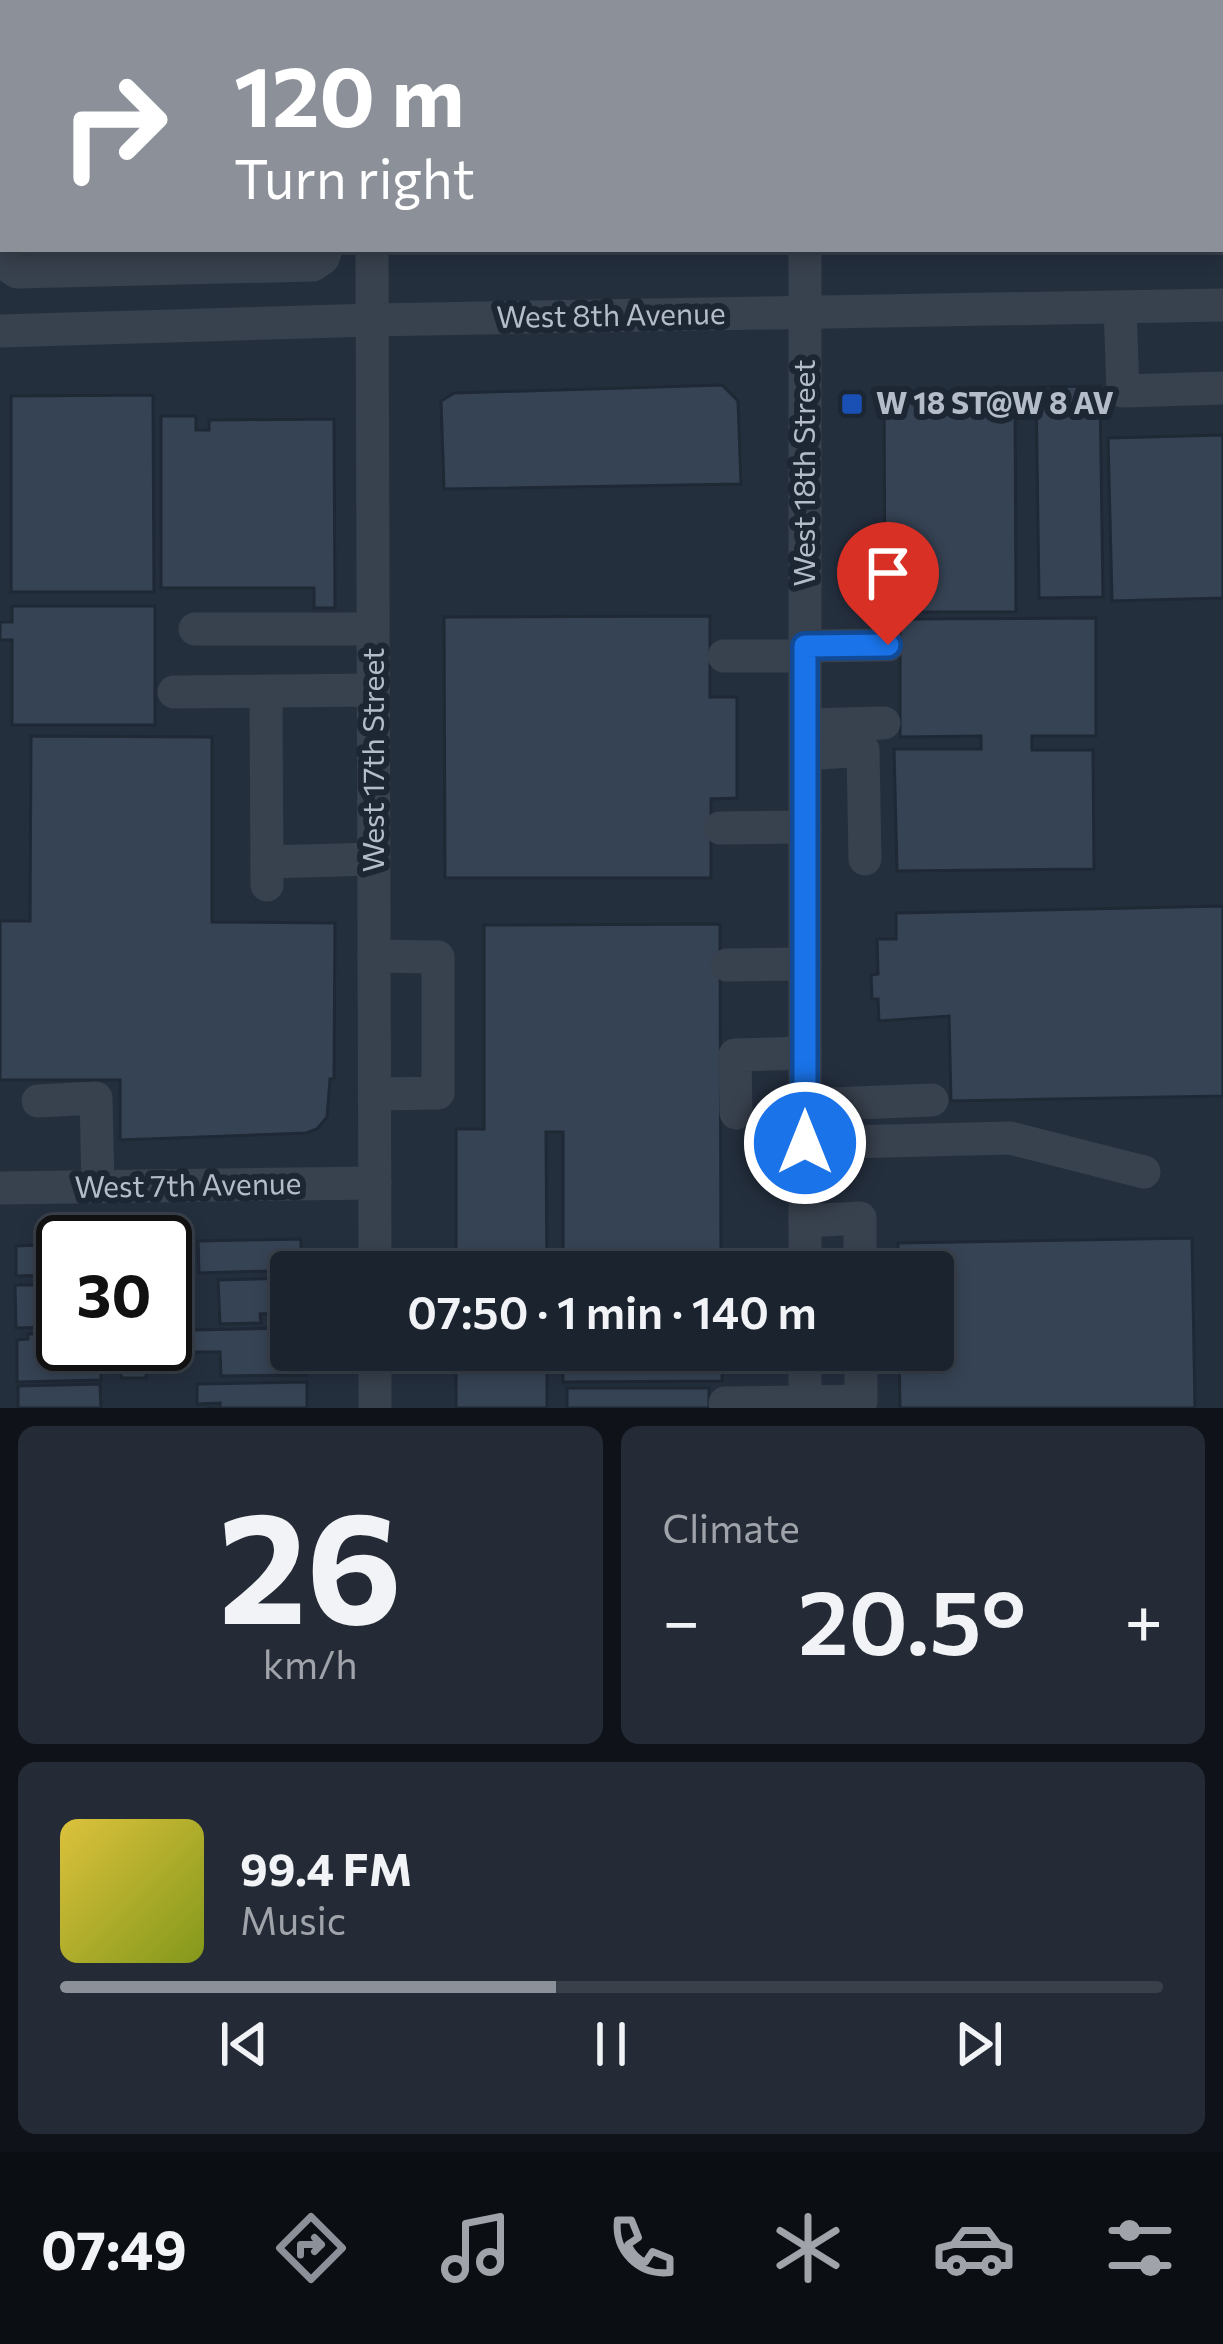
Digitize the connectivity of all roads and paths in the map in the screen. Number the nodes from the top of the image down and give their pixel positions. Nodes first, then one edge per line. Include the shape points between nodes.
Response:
1 (325, 252) edge
2 (372, 252) edge
3 (805, 252) edge
4 (9, 266) edge
5 (233, 267) junction
6 (1223, 305) edge
7 (1120, 307) junction
8 (805, 312) junction
9 (372, 320) junction
10 (234, 324) junction
11 (8, 331) edge
12 (1223, 388) edge
13 (195, 629) dead end
14 (373, 629) junction
15 (888, 645) dead end
16 (805, 651) junction
17 (724, 656) dead end
18 (373, 690) junction
19 (174, 692) dead end
20 (266, 693) junction
21 (884, 723) dead end
22 (805, 740) junction
23 (805, 827) junction
24 (720, 828) dead end
25 (374, 860) junction
26 (865, 860) dead end
27 (374, 956) junction
28 (727, 964) dead end
29 (805, 964) junction
30 (805, 1053) junction
31 (375, 1094) junction
32 (932, 1100) dead end
33 (38, 1101) dead end
34 (805, 1105) junction
35 (736, 1113) dead end
36 (805, 1143) junction
37 (1144, 1172) dead end
38 (375, 1183) junction
39 (98, 1187) junction
40 (0, 1188) edge
41 (805, 1221) junction
42 (375, 1251) edge
43 (805, 1251) edge
44 (860, 1251) edge
45 (375, 1371) edge
46 (805, 1371) edge
47 (861, 1371) edge
48 (725, 1403) dead end
49 (805, 1406) edge
50 (375, 1408) edge

1 - 5 street via 313,265
2 - 9 street, West 17th Street
3 - 8 street, West 18th Street
4 - 5 street
4 - 11 street
5 - 10 street
6 - 7 street, West 8th Avenue
7 - 8 street, West 8th Avenue
7 - 12 street via 1123,391
8 - 9 street, West 8th Avenue
8 - 16 street, West 18th Street
9 - 10 street, West 8th Avenue
9 - 14 street, West 17th Street
10 - 11 street, West 8th Avenue
13 - 14 street
14 - 18 street, West 17th Street
15 - 16 street
16 - 17 street
16 - 22 street, West 18th Street
18 - 20 street
18 - 25 street, West 17th Street
19 - 20 street
20 - 25 street via 266,874
21 - 22 street
22 - 23 street, West 18th Street
22 - 26 street via 863,750
23 - 24 street
23 - 29 street, West 18th Street
25 - 27 street, West 17th Street
27 - 31 street, West 17th Street
27 - 31 street via 438,957 438,1093
28 - 29 street
29 - 30 street, West 18th Street
30 - 34 street, West 18th Street
30 - 35 street via 735,1055
31 - 38 street, West 17th Street
32 - 34 street
33 - 39 street via 96,1098
34 - 36 street, West 18th Street
36 - 37 street via 1010,1138
36 - 41 street, West 18th Street
38 - 39 street, West 7th Avenue
38 - 42 street, West 17th Street
39 - 40 street, West 7th Avenue
41 - 43 street, West 18th Street
41 - 44 street via 860,1218
45 - 50 street
46 - 49 street
47 - 49 street via 861,1401
48 - 49 street

